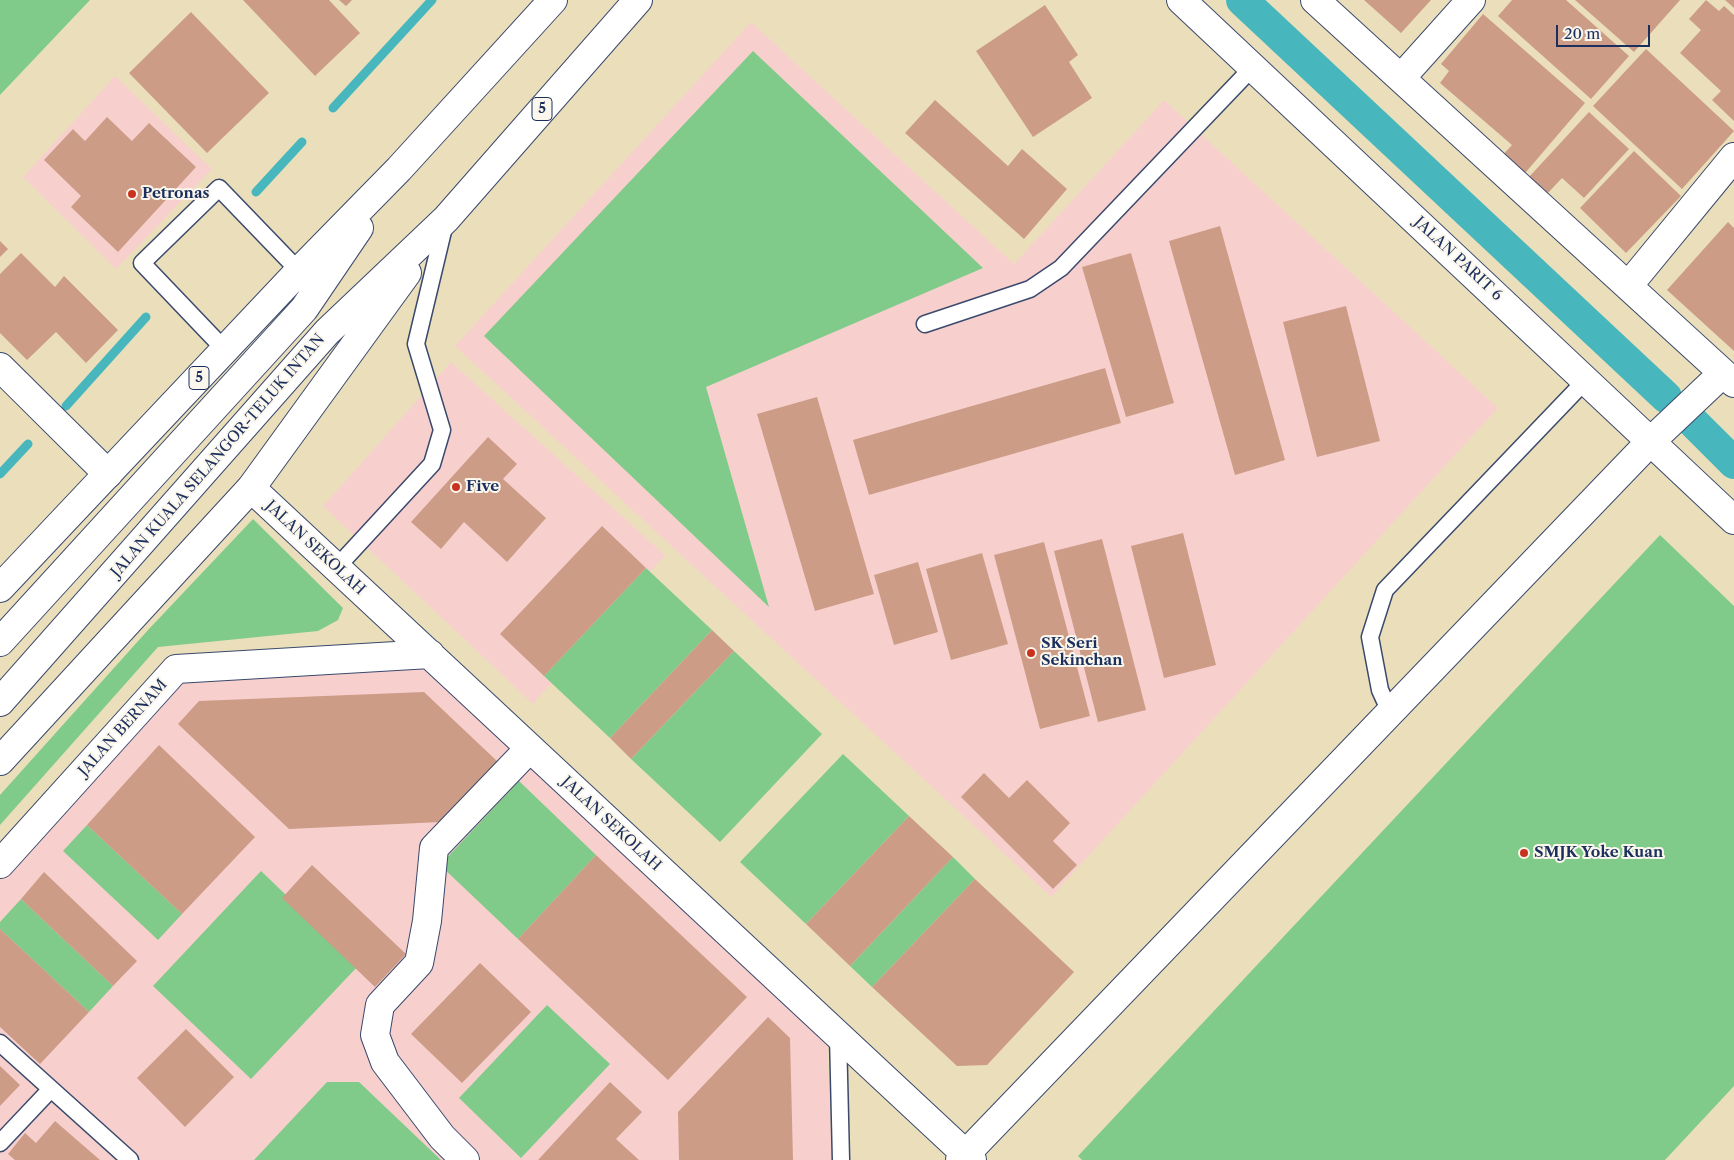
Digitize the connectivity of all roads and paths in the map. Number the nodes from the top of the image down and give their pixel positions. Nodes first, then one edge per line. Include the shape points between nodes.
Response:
1 (553, 0) edge
2 (638, 0) edge
3 (1181, 0) edge
4 (1316, 0) edge
5 (1471, 0) edge
6 (1253, 67) junction
7 (1401, 78) junction
8 (1734, 157) edge
9 (399, 169) junction
10 (446, 219) junction
11 (298, 271) junction
12 (1628, 286) junction
13 (925, 324) dead end
14 (225, 350) junction
15 (0, 366) edge
16 (1728, 378) edge
17 (1586, 380) junction
18 (1650, 442) junction
19 (108, 474) junction
20 (251, 488) junction
21 (1734, 520) edge
22 (336, 567) junction
23 (0, 588) edge
24 (0, 642) edge
25 (430, 654) junction
26 (0, 702) edge
27 (1390, 712) junction
28 (530, 748) junction
29 (0, 760) edge
30 (0, 864) edge
31 (838, 1035) junction
32 (0, 1043) edge
33 (51, 1089) junction
34 (0, 1143) edge
35 (966, 1158) edge
36 (130, 1160) edge
37 (465, 1160) edge
38 (842, 1160) edge

1 - 9 main road, 5
2 - 10 main road, JALAN KUALA SELANGOR-TELUK INTAN / 5
3 - 6 main road, JALAN PARIT 6
4 - 7 main road
5 - 7 main road
6 - 13 lane via 1060,268 1030,289
6 - 17 main road, JALAN PARIT 6
7 - 12 main road
8 - 12 main road
9 - 11 main road, 5
9 - 24 main road, 5 via 304,309
10 - 20 main road, JALAN KUALA SELANGOR-TELUK INTAN / 5
10 - 22 lane via 416,344 442,430 432,464
10 - 26 main road, JALAN KUALA SELANGOR-TELUK INTAN / 5 via 327,332
11 - 14 main road, 5
11 - 14 lane via 219,188 142,263
12 - 16 main road
14 - 19 main road, 5
15 - 19 main road
16 - 18 main road
17 - 18 main road, JALAN PARIT 6
17 - 27 lane via 1386,590 1370,637 1380,690
18 - 21 main road, JALAN PARIT 6
18 - 27 main road
19 - 23 main road, 5
20 - 22 main road, JALAN SEKOLAH
20 - 29 main road, 5
22 - 25 main road, JALAN SEKOLAH
25 - 28 main road, JALAN SEKOLAH
25 - 30 main road, JALAN BERNAM via 176,669
27 - 35 main road
28 - 31 main road, JALAN SEKOLAH
28 - 37 main road via 434,848 427,921 419,963 380,1005 375,1035 385,1062 442,1137
31 - 35 main road, JALAN SEKOLAH
31 - 38 lane
32 - 33 lane
33 - 34 lane
33 - 36 lane

